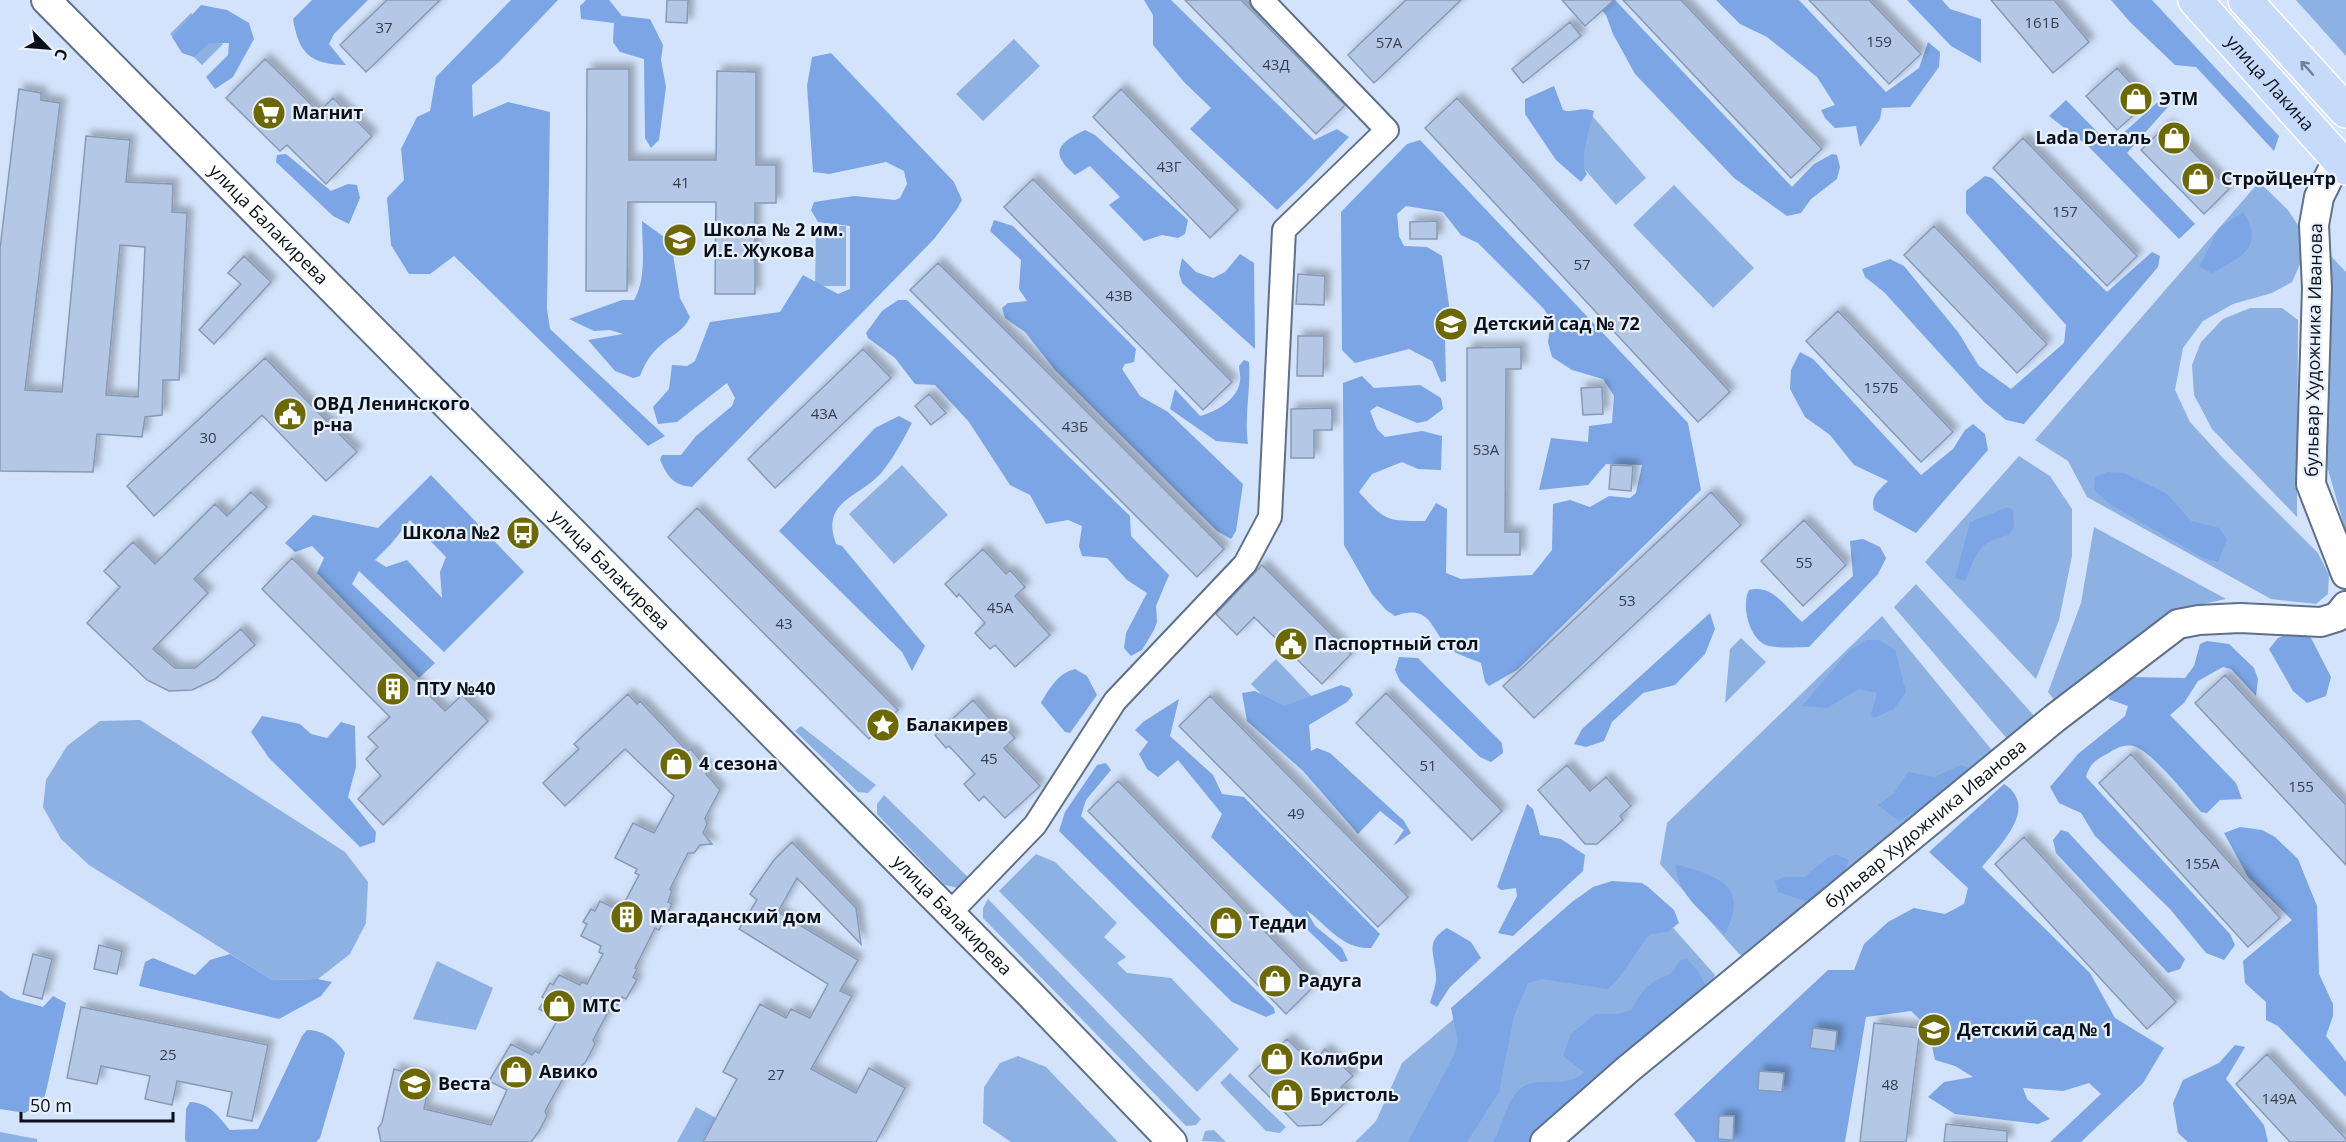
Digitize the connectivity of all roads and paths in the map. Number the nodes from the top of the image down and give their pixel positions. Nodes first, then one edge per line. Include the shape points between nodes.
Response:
1 (46, 0) edge
2 (1262, 0) edge
3 (2195, 0) edge
4 (2245, 0) edge
5 (2346, 111) edge
6 (2345, 163) edge
7 (2346, 574) edge
8 (2346, 606) edge
9 (949, 914) junction
10 (1172, 1142) edge
11 (1545, 1142) edge

1 - 9 street, улица Балакирева
2 - 9 street via 1387,130 1284,230 1270,517 1245,564 1115,701 1035,825
3 - 6 highway, улица Лакина
5 -> 4 highway, улица Лакина
6 - 7 street, бульвар Художника Иванова via 2331,173 2319,197 2314,225 2317,288 2311,484
8 - 11 street, бульвар Художника Иванова via 2337,617 2321,622 2240,618 2178,624 2037,733
9 - 10 street, улица Балакирева

